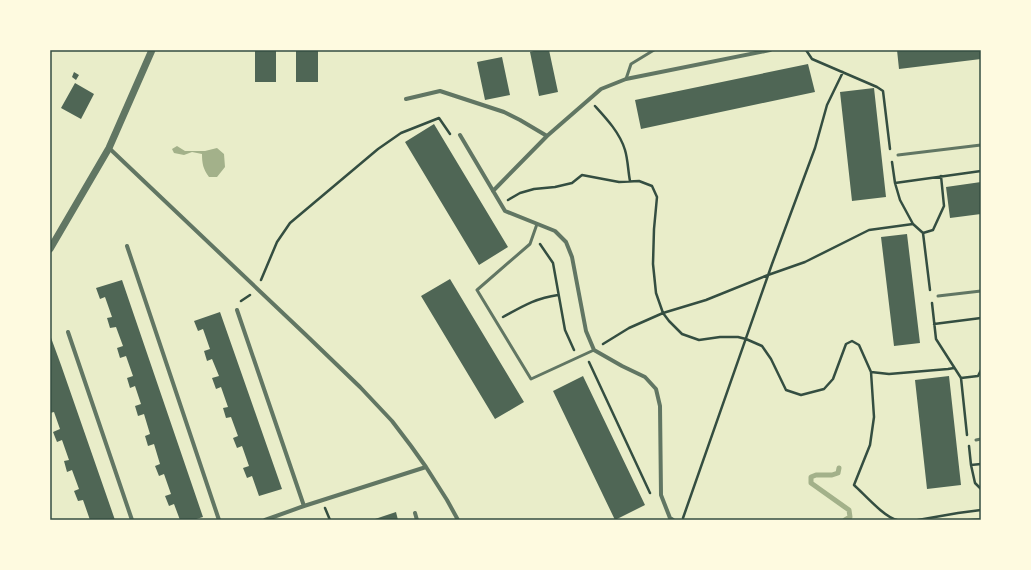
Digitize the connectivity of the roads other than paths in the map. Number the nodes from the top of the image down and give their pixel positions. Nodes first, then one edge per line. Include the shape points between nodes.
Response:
1 (152, 50) edge
2 (654, 50) edge
3 (770, 50) edge
4 (626, 79) junction
5 (406, 99) dead end
6 (460, 135) road end
7 (547, 136) junction
8 (981, 145) edge
9 (109, 148) junction
10 (898, 155) dead end
11 (493, 190) junction
12 (537, 224) junction
13 (51, 245) edge
14 (127, 246) dead end
15 (981, 291) edge
16 (938, 296) dead end
17 (237, 310) road end
18 (68, 332) dead end
19 (594, 350) junction
20 (981, 439) edge
21 (976, 440) dead end
22 (426, 467) junction
23 (304, 506) junction
24 (415, 513) dead end
25 (670, 519) edge
26 (132, 520) edge
27 (219, 520) edge
28 (265, 520) edge
29 (417, 520) edge
30 (458, 520) edge

1 - 9 street
2 - 4 lane via 631,64
3 - 4 street
4 - 7 street via 601,89
5 - 7 street via 440,91 509,115
6 - 11 street
7 - 11 street
8 - 10 lane
9 - 13 street
9 - 22 street via 360,387 392,422
11 - 12 street via 505,211
12 - 19 street via 555,231 566,242 572,257 586,331
12 - 19 lane via 530,244 477,290 531,379
14 - 27 street
15 - 16 lane
17 - 23 street
18 - 26 street
19 - 25 street via 645,377 656,389 660,406 661,495
20 - 21 lane
22 - 23 street
22 - 30 street
23 - 28 street
24 - 29 street

